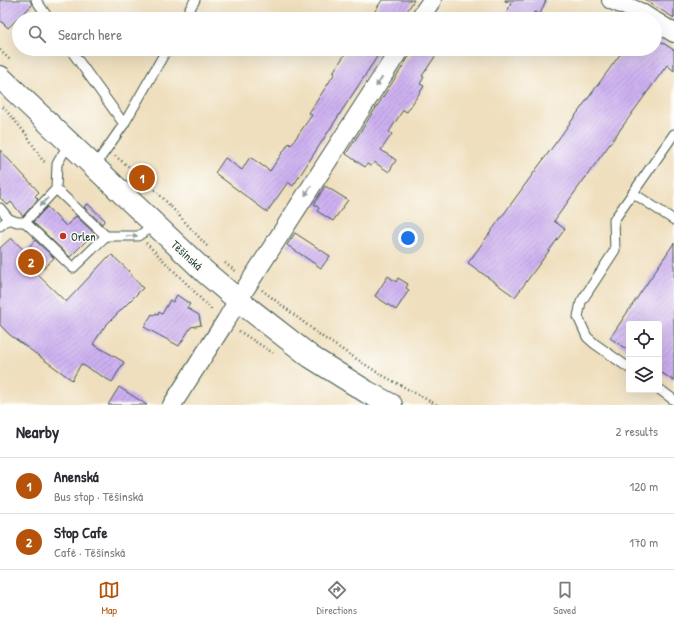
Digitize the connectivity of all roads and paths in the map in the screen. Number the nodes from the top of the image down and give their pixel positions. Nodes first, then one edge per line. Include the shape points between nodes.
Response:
1 (36, 0) edge
2 (196, 0) edge
3 (432, 0) edge
4 (611, 0) edge
5 (44, 12) edge
6 (188, 12) edge
7 (424, 12) edge
8 (640, 12) edge
9 (662, 26) edge
10 (674, 33) edge
11 (0, 50) edge
12 (75, 56) edge
13 (163, 56) edge
14 (395, 56) edge
15 (4, 73) edge
16 (124, 124) junction
17 (674, 134) edge
18 (69, 143) junction
19 (100, 159) junction
20 (56, 189) junction
21 (633, 193) junction
22 (0, 208) edge
23 (9, 219) junction
24 (674, 220) edge
25 (25, 222) junction
26 (155, 225) junction
27 (0, 226) edge
28 (106, 236) junction
29 (209, 249) dead end
30 (222, 260) dead end
31 (250, 281) junction
32 (238, 300) junction
33 (626, 366) edge
34 (662, 391) edge
35 (674, 400) edge
36 (172, 405) edge
37 (391, 405) edge
38 (436, 405) edge

1 - 5 lane
2 - 6 lane
3 - 7 street
4 - 8 street
9 - 10 street
11 - 15 path
12 - 16 lane
13 - 16 lane
14 -> 31 street
15 - 18 street, Těšínská
16 - 19 lane
17 - 21 lane
18 - 19 street, Těšínská
18 - 20 lane via 57,164
19 - 26 street, Těšínská
19 - 29 path via 136,172
20 -> 25 lane
20 - 28 lane
21 - 24 lane
21 - 33 lane via 614,220 615,250 581,302 578,317 587,337
22 - 23 lane
23 - 25 lane
23 - 27 lane
25 - 28 lane via 73,268
28 -> 26 lane via 138,236
26 - 32 street, Těšínská
30 - 31 path
31 - 32 street
31 - 38 path via 324,338 380,374
32 - 36 street
32 - 37 street, Těšínská via 311,357
34 - 35 lane

